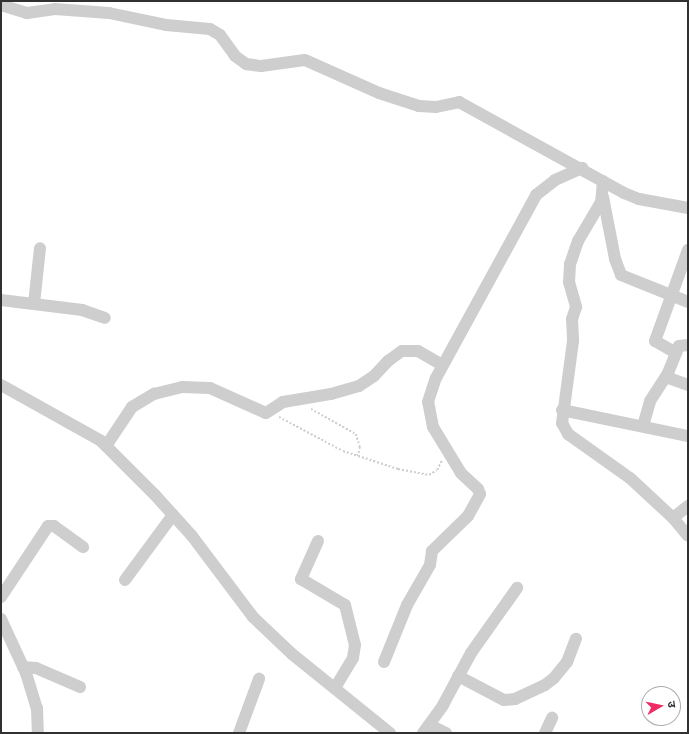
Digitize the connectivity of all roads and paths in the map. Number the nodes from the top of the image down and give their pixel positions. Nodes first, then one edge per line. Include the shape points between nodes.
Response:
1 (1, 5) edge
2 (582, 168) junction
3 (603, 181) junction
4 (603, 197) junction
5 (688, 208) edge
6 (40, 248) dead end
7 (688, 250) edge
8 (672, 296) junction
9 (1, 300) edge
10 (688, 302) edge
11 (34, 304) junction
12 (105, 318) dead end
13 (688, 344) edge
14 (676, 353) junction
15 (442, 365) junction
16 (666, 377) junction
17 (1, 385) edge
18 (688, 385) edge
19 (309, 407) dead end
20 (562, 410) junction
21 (270, 412) junction
22 (644, 426) junction
23 (688, 436) edge
24 (106, 446) junction
25 (446, 451) junction
26 (358, 457) junction
27 (688, 506) edge
28 (173, 515) junction
29 (673, 518) junction
30 (688, 536) edge
31 (318, 541) dead end
32 (83, 547) dead end
33 (125, 580) dead end
34 (516, 588) dead end
35 (1, 597) edge
36 (1, 619) edge
37 (576, 639) dead end
38 (384, 662) dead end
39 (23, 667) junction
40 (458, 676) junction
41 (259, 679) dead end
42 (80, 687) dead end
43 (335, 688) junction
44 (552, 718) dead end
45 (427, 729) edge
46 (38, 733) edge
47 (239, 733) edge
48 (390, 733) edge
49 (446, 733) edge
50 (545, 733) edge

1 - 2 street via 27,12 55,9 109,13 166,25 210,29 220,35 235,56 246,64 261,66 305,60 379,93 419,106 436,107 459,102
2 - 3 street
2 - 15 street via 555,180 536,195 495,268 462,335
3 - 4 street
3 - 5 street via 639,199
4 - 8 street via 615,259 621,274
4 - 20 street via 578,241 570,264 569,282 576,307 572,319 573,341
6 - 11 street
7 - 8 street
8 - 10 street
8 - 14 street via 655,341
9 - 11 street
11 - 12 street via 82,310
13 - 14 street via 682,344
14 - 16 street
15 - 21 street via 418,351 402,351 359,386 331,394 283,402
15 - 25 street via 430,394 428,410 433,427
16 - 18 street
16 - 22 street via 650,401
17 - 24 street
19 - 26 path via 356,434 360,447
20 - 22 street
20 - 29 street via 562,423 568,434 630,478
21 - 24 street via 263,413 210,388 182,387 154,394 132,407
21 - 26 path via 329,445
22 - 23 street
24 - 28 street
25 - 26 path via 437,470 430,475
25 - 38 street via 480,494 468,516 432,551 430,565 407,606
27 - 29 street
28 - 33 street
28 - 43 street via 253,617
29 - 30 street
31 - 43 street via 301,578 345,605 354,645 353,658
32 - 35 street via 54,526 48,526
34 - 40 street
36 - 39 street
37 - 40 street via 567,662 554,678 515,699 504,700
39 - 42 street via 36,668
39 - 46 street via 37,708
40 - 45 street
41 - 47 street
43 - 48 street
44 - 50 street
45 - 49 street

